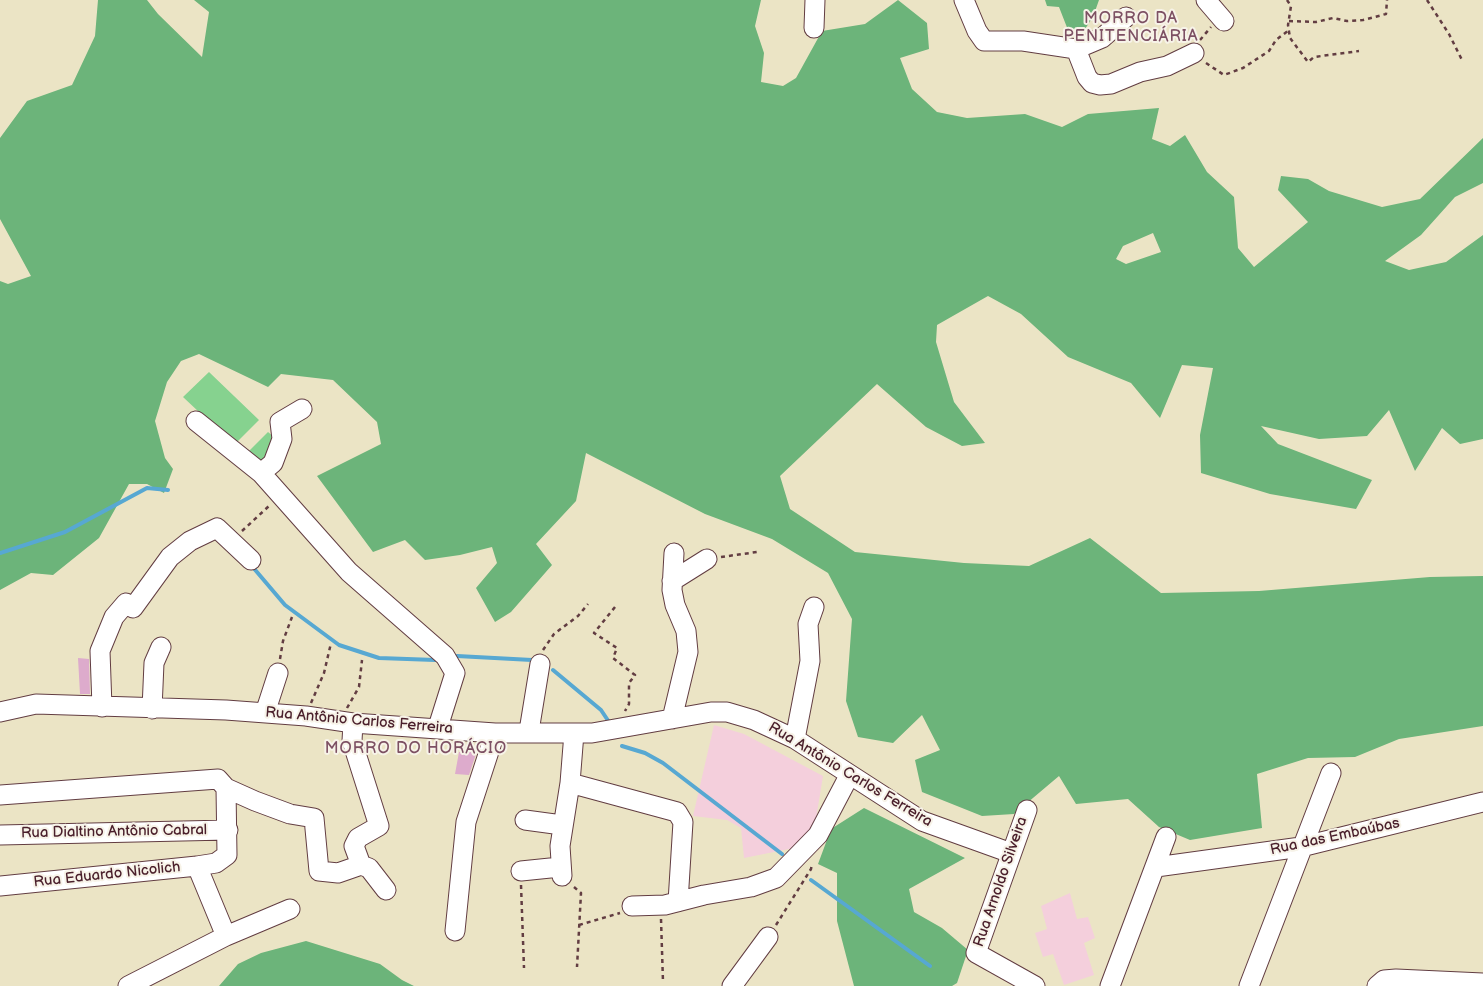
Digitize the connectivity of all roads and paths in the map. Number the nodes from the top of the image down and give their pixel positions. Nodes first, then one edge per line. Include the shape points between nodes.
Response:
1 (815, 0) edge
2 (964, 0) edge
3 (1206, 0) edge
4 (1287, 0) edge
5 (1387, 0) edge
6 (1427, 0) edge
7 (1126, 17) dead end
8 (1289, 21) junction
9 (1224, 22) joint
10 (814, 28) dead end
11 (1289, 30) junction
12 (1076, 49) junction
13 (1359, 51) dead end
14 (1194, 53) junction
15 (1462, 62) dead end
16 (302, 409) dead end
17 (196, 421) dead end
18 (261, 473) junction
19 (281, 495) junction
20 (230, 542) junction
21 (757, 552) dead end
22 (674, 553) dead end
23 (707, 559) joint
24 (251, 560) dead end
25 (672, 581) junction
26 (588, 604) dead end
27 (615, 607) dead end
28 (814, 607) dead end
29 (292, 617) dead end
30 (331, 642) dead end
31 (161, 647) dead end
32 (362, 660) dead end
33 (540, 664) joint
34 (278, 673) joint
35 (102, 707) junction
36 (152, 710) junction
37 (0, 712) edge
38 (265, 713) junction
39 (306, 716) junction
40 (672, 719) junction
41 (347, 721) junction
42 (438, 727) junction
43 (614, 730) junction
44 (529, 732) junction
45 (574, 732) junction
46 (495, 733) junction
47 (795, 739) junction
48 (1331, 774) dead end
49 (849, 776) junction
50 (570, 783) junction
51 (226, 788) junction
52 (0, 795) edge
53 (1483, 802) edge
54 (1027, 810) dead end
55 (525, 820) dead end
56 (562, 825) junction
57 (228, 830) junction
58 (0, 835) edge
59 (1166, 837) dead end
60 (1301, 847) junction
61 (1011, 853) junction
62 (813, 861) dead end
63 (360, 865) junction
64 (197, 866) junction
65 (1156, 867) junction
66 (521, 871) joint
67 (561, 871) junction
68 (0, 886) edge
69 (386, 890) dead end
70 (678, 902) junction
71 (660, 905) junction
72 (632, 906) joint
73 (290, 909) dead end
74 (579, 925) junction
75 (455, 931) dead end
76 (226, 936) junction
77 (768, 938) joint
78 (577, 967) dead end
79 (524, 968) dead end
80 (663, 982) dead end
81 (1483, 983) edge
82 (128, 986) edge
83 (732, 986) edge
84 (1035, 986) edge
85 (1110, 986) edge
86 (1249, 986) edge
87 (1377, 986) edge

1 - 10 street
2 - 12 street via 984,41 1023,41
3 - 9 street
4 - 8 path via 1291,6
5 - 8 path via 1386,14 1363,20
6 - 15 path
7 - 12 street via 1102,38
8 - 11 path
9 - 14 path via 1221,30 1212,25
11 - 13 path via 1295,47 1308,62 1314,57
11 - 14 path via 1262,56 1224,75
12 - 14 street via 1087,77 1100,85 1168,66
16 - 18 street via 280,422 282,438 273,463
17 - 18 street
18 - 19 street
19 - 20 path
19 - 42 street via 349,572 445,656 455,673
20 - 24 street
20 - 35 street via 217,528 190,541 170,557 133,608 126,603 114,618 100,651
21 - 23 path
22 - 25 street
23 - 25 street
25 - 40 street via 674,604 688,641 688,652
26 - 33 path via 550,640 541,654
27 - 43 path via 594,633 617,648 613,658 635,675 629,683 629,704
28 - 47 street via 808,624 810,661
29 - 34 path via 283,641
30 - 39 path via 324,673
31 - 36 street via 154,663
32 - 41 path via 359,687
33 - 44 street
34 - 38 street
35 - 36 street, Rua Antônio Carlos Ferreira
35 - 37 street, Rua Antônio Carlos Ferreira via 36,704
36 - 38 street, Rua Antônio Carlos Ferreira
38 - 39 street, Rua Antônio Carlos Ferreira
39 - 41 street, Rua Antônio Carlos Ferreira
40 - 43 street, Rua Antônio Carlos Ferreira
40 - 47 street, Rua Antônio Carlos Ferreira via 727,712 754,720
41 - 42 street, Rua Antônio Carlos Ferreira
41 - 63 street via 379,826 358,838 354,846
42 - 46 street, Rua Antônio Carlos Ferreira
43 - 45 street, Rua Antônio Carlos Ferreira
44 - 45 street, Rua Antônio Carlos Ferreira
44 - 46 street, Rua Antônio Carlos Ferreira
45 - 50 street
46 - 75 street via 466,822
47 - 49 street, Rua Antônio Carlos Ferreira
48 - 60 street
49 - 61 street, Rua Antônio Carlos Ferreira via 922,821
49 - 70 street via 818,835 784,873 751,887
50 - 56 street
50 - 70 street via 677,812 683,822
51 - 52 street via 218,779
51 - 57 street
51 - 63 street via 290,814 314,818 319,871 338,873
53 - 60 street, Rua das Embaúbas
54 - 61 street, Rua Arnoldo Silveira
55 - 56 street
56 - 67 street
57 - 58 street, Rua Dialtino Antônio Cabral
57 - 64 street via 227,855 216,863
59 - 65 street
60 - 65 street, Rua das Embaúbas
60 - 86 street
61 - 84 street, Rua Arnoldo Silveira via 976,953
62 - 77 path
63 - 69 street via 368,868
64 - 68 street, Rua Eduardo Nicolich
64 - 76 street, Rua Eduardo Nicolich
65 - 85 street
66 - 67 street
66 - 79 path
67 - 74 path via 581,893
70 - 71 street
71 - 72 street
71 - 80 path
72 - 74 path via 619,914
73 - 76 street
74 - 78 path
76 - 82 street
77 - 83 street
81 - 87 street via 1396,979 1384,980

